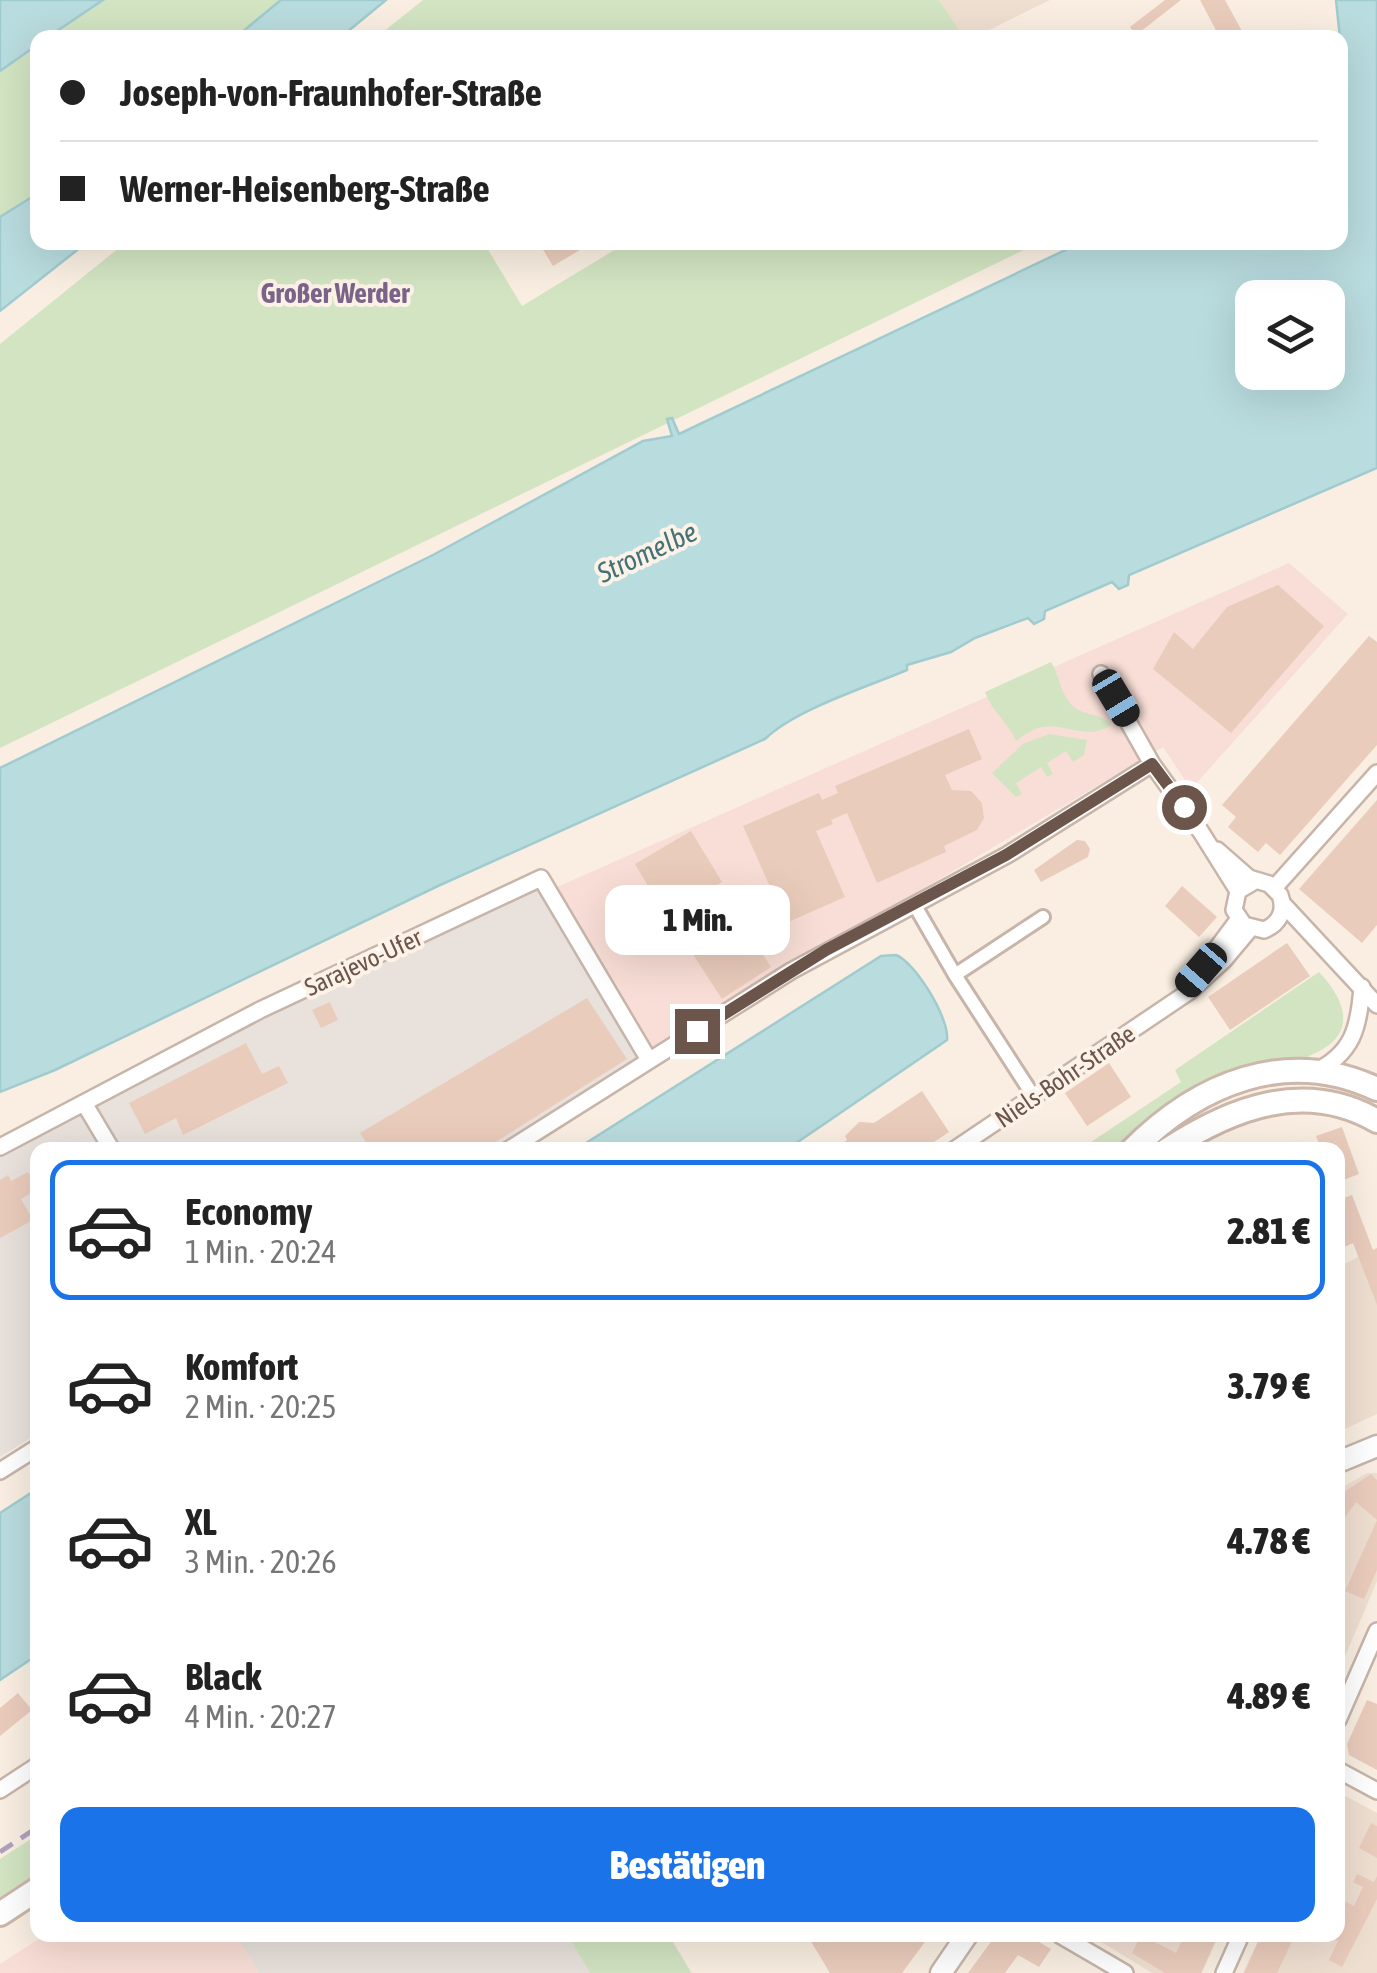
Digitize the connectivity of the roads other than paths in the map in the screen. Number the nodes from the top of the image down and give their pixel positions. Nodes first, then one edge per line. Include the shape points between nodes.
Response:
1 (1102, 674) dead end
2 (1152, 764) junction
3 (1377, 774) edge
4 (1201, 832) junction
5 (1256, 882) junction
6 (1274, 887) junction
7 (1238, 892) junction
8 (914, 904) junction
9 (1283, 904) junction
10 (1043, 918) dead end
11 (1275, 924) junction
12 (1244, 925) junction
13 (1321, 946) junction
14 (955, 975) junction
15 (1362, 987) junction
16 (1377, 1005) edge
17 (649, 1060) junction
18 (1314, 1072) junction
19 (1377, 1089) edge
20 (1034, 1097) junction
21 (84, 1103) junction
22 (1377, 1122) edge
23 (107, 1142) edge
24 (521, 1142) edge
25 (966, 1142) edge
26 (1141, 1142) edge
27 (1180, 1142) edge
28 (0, 1148) edge
29 (1374, 1449) edge
30 (30, 1453) edge
31 (1345, 1459) edge
32 (0, 1470) edge
33 (1377, 1631) edge
34 (1345, 1704) edge
35 (30, 1770) edge
36 (1345, 1774) edge
37 (0, 1790) edge
38 (1377, 1791) edge
39 (30, 1895) edge
40 (0, 1914) edge
41 (962, 1942) edge
42 (1072, 1942) edge
43 (1239, 1942) edge
44 (941, 1973) edge
45 (1125, 1973) edge
46 (1224, 1973) edge

1 - 2 street
2 - 4 street
2 - 8 street
3 - 6 street
4 - 5 street
4 - 7 street
5 - 6 street
5 - 7 street
6 - 9 street
7 - 12 street via 1234,906
8 - 14 street
8 - 17 street
9 - 11 street
9 - 13 street
10 - 14 street
11 - 12 street via 1264,930
11 - 13 street
12 - 20 street, Niels-Bohr-Straße via 1216,968
13 - 15 street
14 - 20 street
15 - 16 street
15 - 18 street via 1351,1045
17 - 21 street, Sarajevo-Ufer via 541,878 260,1010
17 - 24 street
18 - 19 main road
18 - 26 main road via 1264,1074 1220,1086 1179,1108
20 - 25 street, Niels-Bohr-Straße
21 - 23 street
21 - 28 street, Sarajevo-Ufer
22 - 27 main road via 1339,1105 1282,1100 1224,1116
29 - 31 street
30 - 32 street
33 - 34 street
35 - 37 street
36 - 38 street
39 - 40 main road
41 - 44 street
42 - 45 street
43 - 46 street

